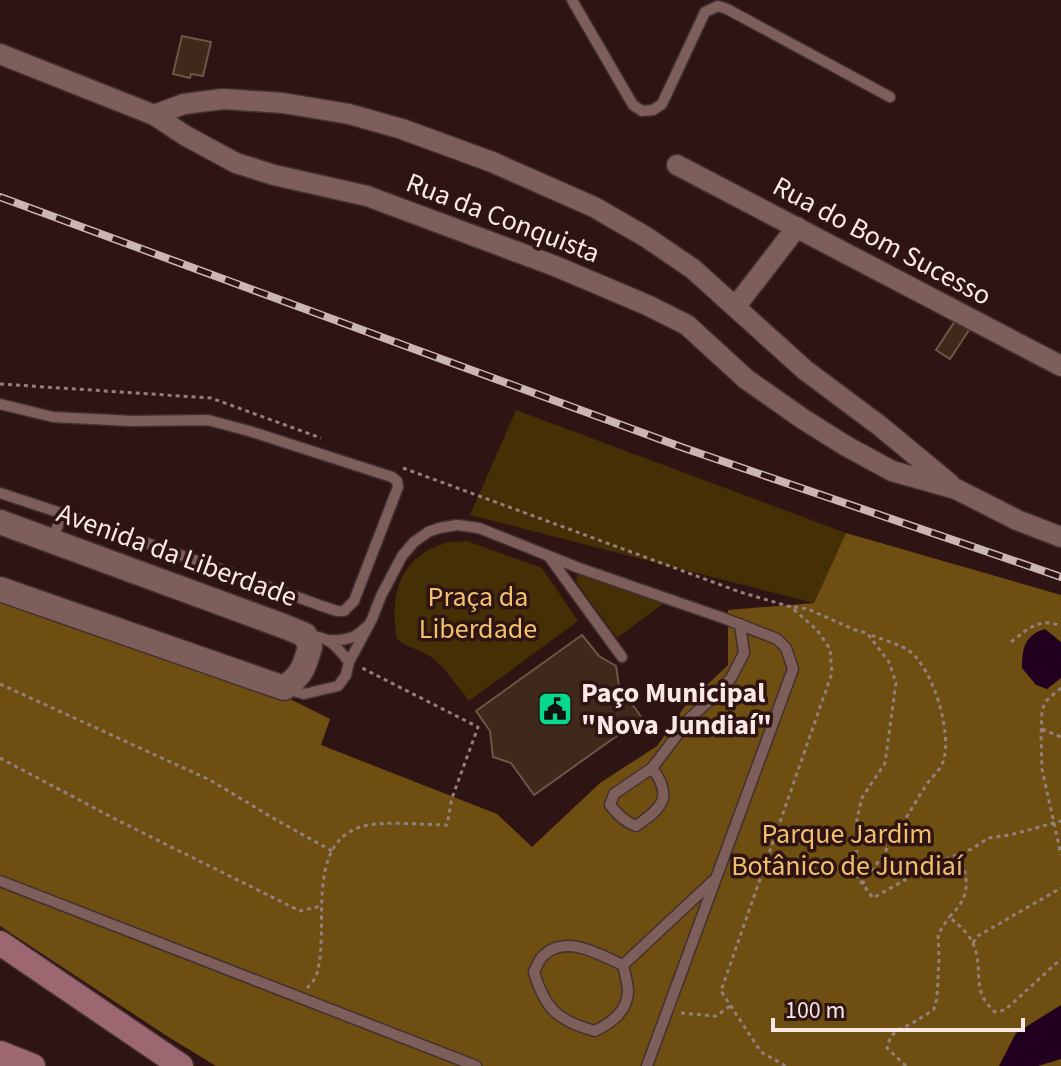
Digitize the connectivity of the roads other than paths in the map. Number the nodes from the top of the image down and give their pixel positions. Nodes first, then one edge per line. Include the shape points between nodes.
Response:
1 (572, 0) edge
2 (0, 54) edge
3 (890, 97) dead end
4 (154, 115) junction
5 (677, 165) dead end
6 (797, 227) junction
7 (736, 306) junction
8 (1061, 366) edge
9 (0, 404) edge
10 (956, 489) junction
11 (0, 493) edge
12 (63, 514) junction
13 (0, 522) edge
14 (1061, 537) edge
15 (50, 541) junction
16 (549, 556) junction
17 (0, 589) edge
18 (372, 619) junction
19 (740, 624) junction
20 (305, 635) junction
21 (330, 640) junction
22 (622, 657) dead end
23 (349, 662) junction
24 (284, 688) junction
25 (652, 768) junction
26 (717, 877) junction
27 (0, 881) edge
28 (0, 943) edge
29 (623, 965) junction
30 (0, 1053) edge
31 (176, 1064) edge
32 (33, 1066) edge
33 (476, 1066) edge
34 (647, 1066) edge

1 - 3 lane via 633,105 642,111 662,104 705,12 718,6
2 - 4 street, Rua da Conquista
4 - 7 street via 223,99 349,114 402,129 594,207 693,269
4 - 10 street, Rua da Conquista via 236,163 367,196 647,305 687,325 746,379 846,446 892,471
5 - 6 street, Rua do Bom Sucesso
6 - 7 street
6 - 8 street, Rua do Bom Sucesso
7 - 10 street via 805,370
9 - 12 lane via 53,417 208,420 392,477 398,487 354,601 344,611
10 - 14 street
11 - 12 lane
12 - 15 lane
13 - 15 street, Avenida da Liberdade
15 - 20 street, Avenida da Liberdade
16 - 18 lane via 479,528 439,528 402,556
16 - 19 lane
16 - 22 lane
17 - 24 street
18 - 21 lane via 346,641
18 - 23 lane
19 - 25 lane via 744,653 731,678 691,717
19 - 26 lane via 777,639 793,669
20 - 21 lane
20 - 24 street, Avenida da Liberdade via 310,647 305,666
21 - 23 lane
23 - 24 lane via 338,686 304,694
25 - 25 lane via 660,778 663,800 660,809 636,826 610,805 614,794
26 - 29 lane
26 - 34 lane
27 - 33 lane
28 - 31 main road
29 - 29 lane via 628,993 622,1013 595,1031 555,1012 534,972 542,956 560,946 583,948
30 - 32 main road

